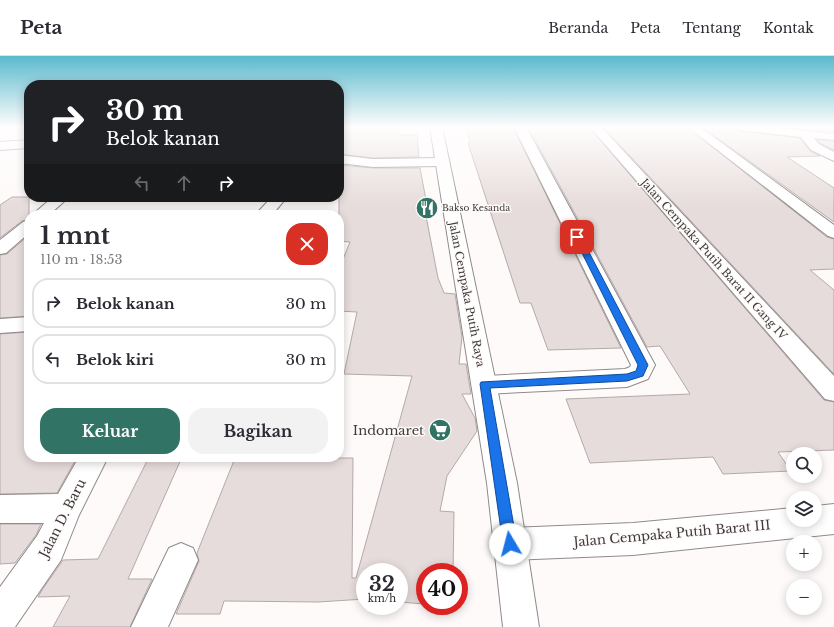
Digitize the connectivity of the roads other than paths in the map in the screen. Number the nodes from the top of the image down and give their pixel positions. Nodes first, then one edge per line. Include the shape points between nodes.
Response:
1 (441, 154) edge
2 (534, 154) edge
3 (618, 154) edge
4 (728, 154) edge
5 (344, 160) edge
6 (442, 162) junction
7 (56, 202) edge
8 (275, 202) edge
9 (46, 210) edge
10 (268, 210) edge
11 (24, 228) edge
12 (834, 233) edge
13 (0, 249) edge
14 (24, 324) edge
15 (0, 326) edge
16 (485, 384) junction
17 (834, 392) edge
18 (91, 462) edge
19 (0, 508) edge
20 (66, 508) junction
21 (834, 519) edge
22 (510, 544) junction
23 (181, 560) dead end
24 (0, 618) edge
25 (149, 627) edge
26 (521, 627) edge

1 - 6 street, Jalan Cempaka Putih Raya
2 - 16 street via 643,365 640,373 627,378
3 - 17 street, Jalan Cempaka Putih Barat II Gang IV
4 - 12 street
5 - 6 street via 373,163
6 - 16 street, Jalan Cempaka Putih Raya
7 - 9 street
8 - 10 street
11 - 13 street
14 - 15 street
16 - 22 street, Jalan Cempaka Putih Raya
18 - 20 street, Jalan D. Baru
19 - 20 street
20 - 24 street, Jalan D. Baru via 49,548
21 - 22 street, Jalan Cempaka Putih Barat III via 633,539
22 - 26 street, Jalan Cempaka Putih Raya
23 - 25 street

